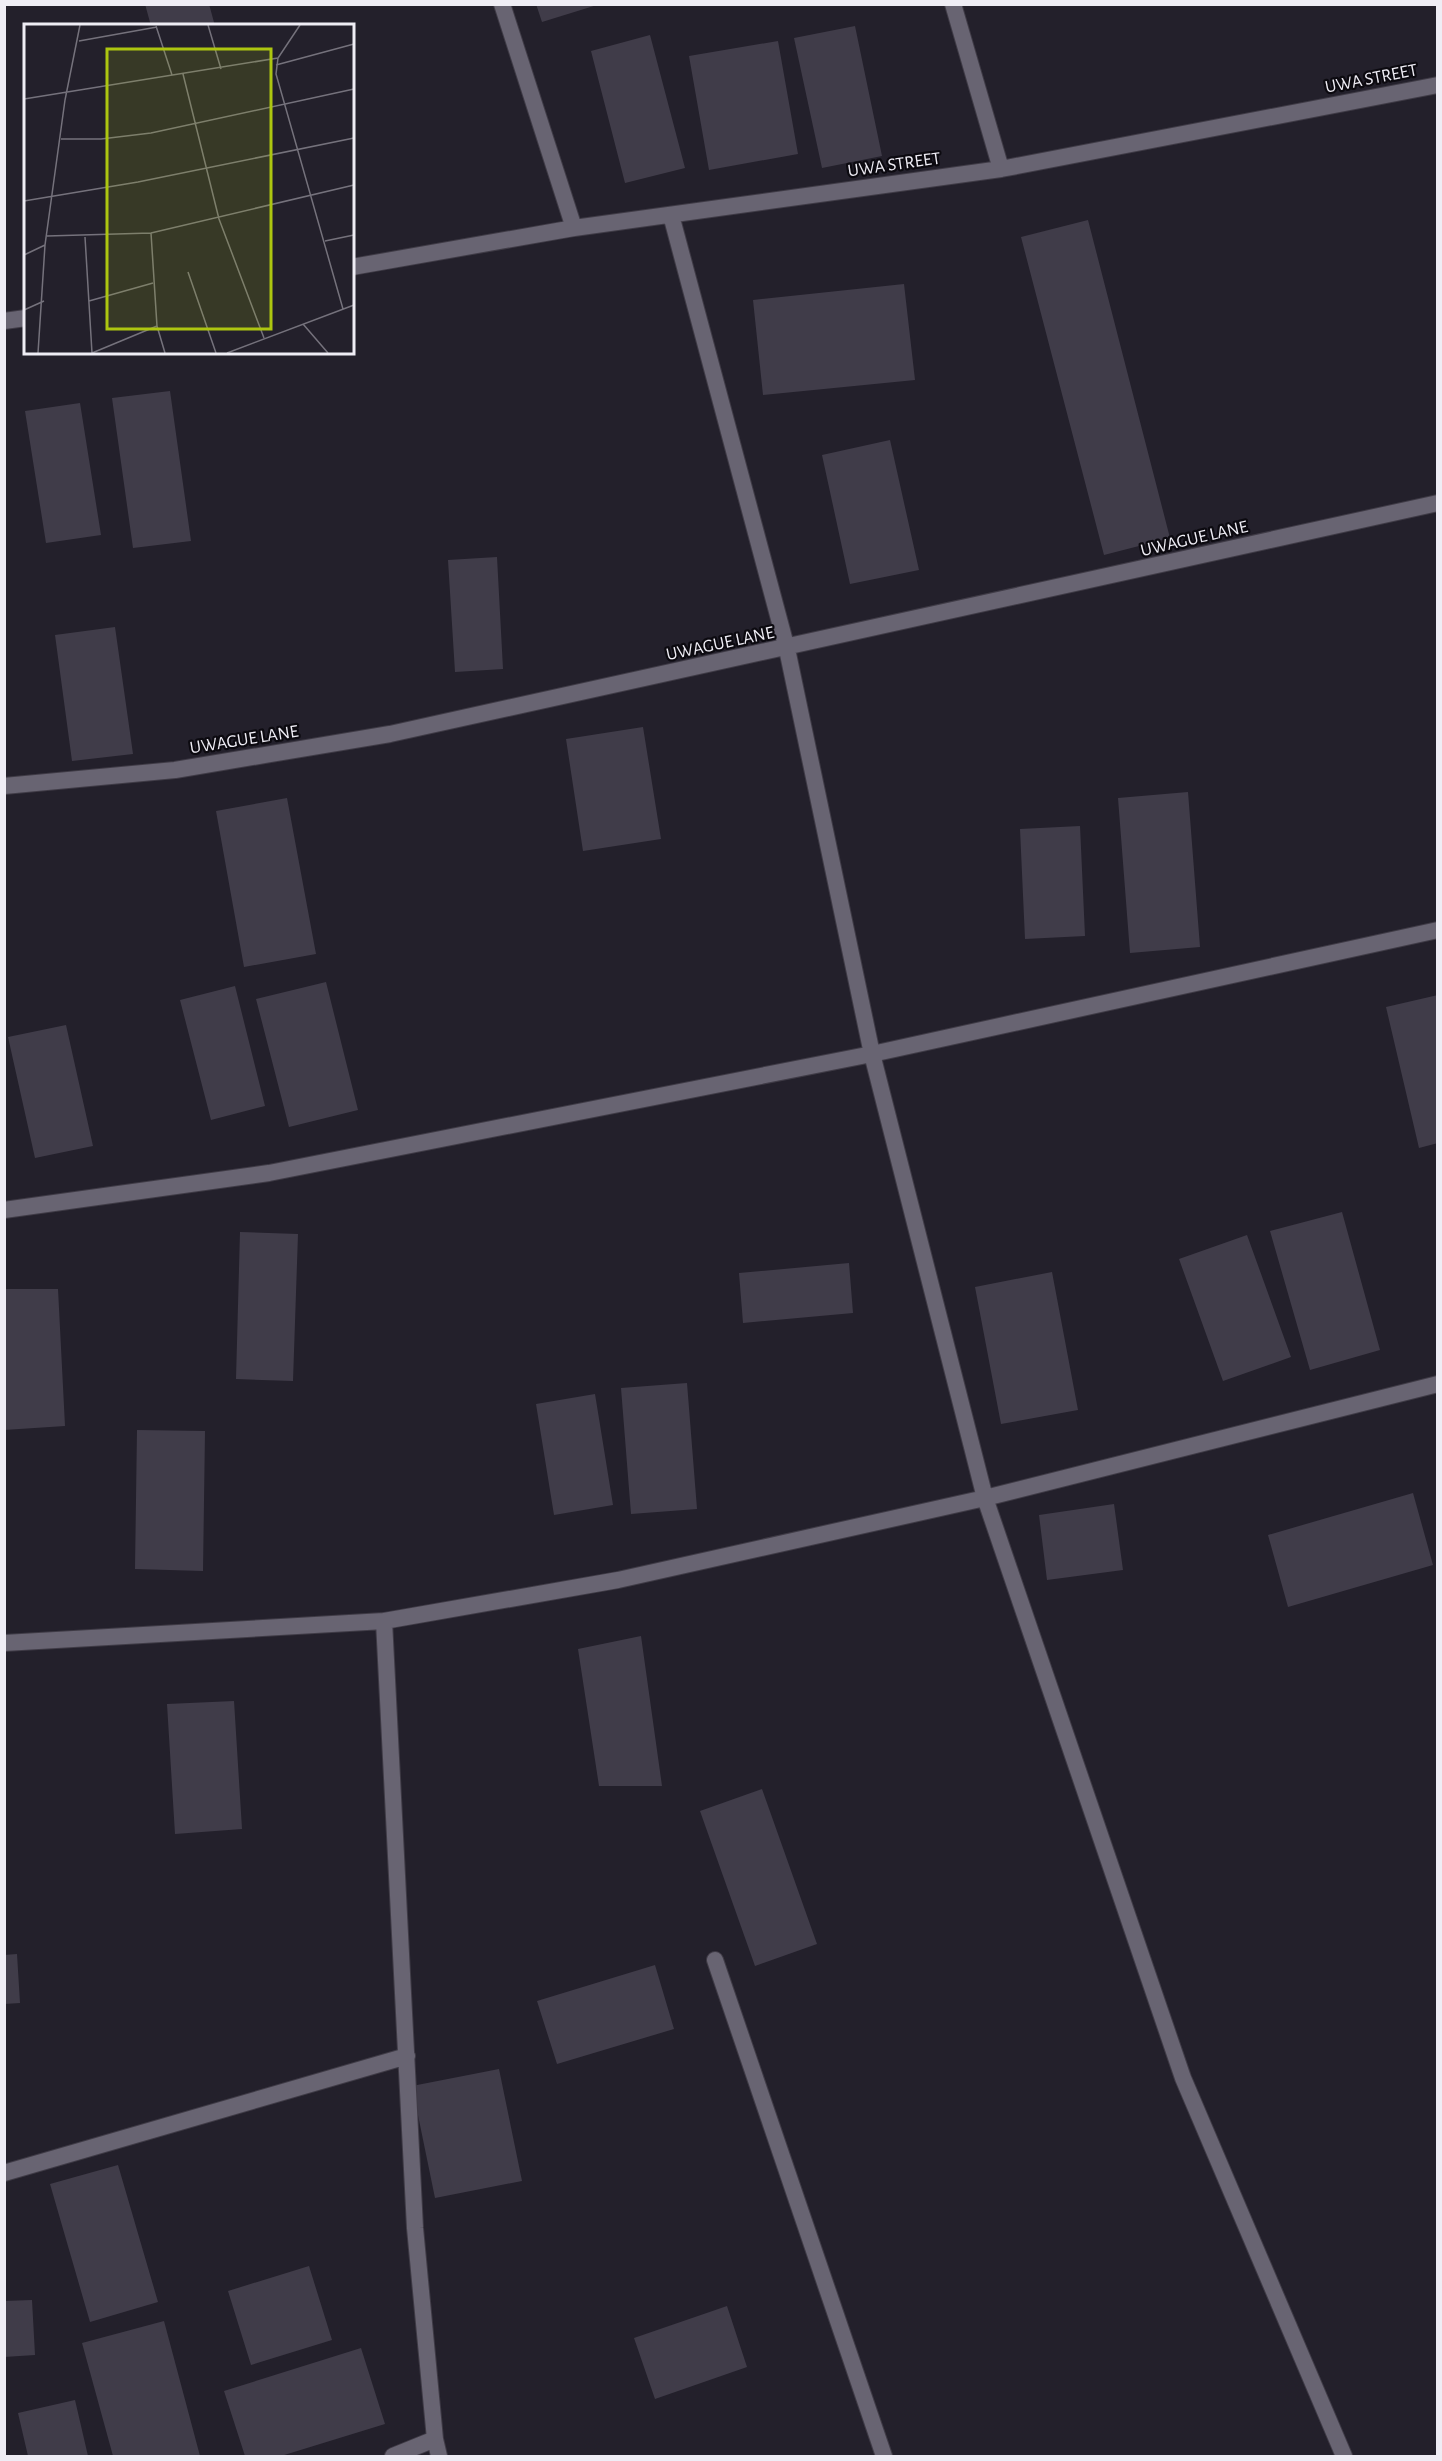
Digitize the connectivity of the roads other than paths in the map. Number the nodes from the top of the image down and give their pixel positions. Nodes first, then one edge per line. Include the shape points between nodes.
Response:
1 (502, 4) edge
2 (953, 4) edge
3 (1437, 85) edge
4 (1001, 169) junction
5 (671, 215) junction
6 (574, 228) junction
7 (354, 267) edge
8 (24, 318) edge
9 (4, 321) edge
10 (1437, 503) edge
11 (787, 649) junction
12 (4, 786) edge
13 (1437, 930) edge
14 (872, 1054) junction
15 (4, 1210) edge
16 (1437, 1384) edge
17 (985, 1498) junction
18 (384, 1621) junction
19 (4, 1643) edge
20 (715, 1960) dead end
21 (407, 2056) junction
22 (4, 2174) edge
23 (435, 2439) junction
24 (393, 2457) edge
25 (439, 2457) edge
26 (884, 2457) edge
27 (1344, 2457) edge

1 - 6 street
2 - 4 street
3 - 4 street, UWA STREET
4 - 5 street, UWA STREET
5 - 6 street, UWA STREET
5 - 11 street
6 - 7 street, UWA STREET
8 - 9 street
10 - 11 street, UWAGUE LANE
11 - 12 street, UWAGUE LANE via 390,734 175,770
11 - 14 street
13 - 14 street
14 - 15 street via 269,1173
14 - 17 street
16 - 17 street
17 - 18 street via 618,1580
17 - 27 street via 1183,2078
18 - 19 street
18 - 21 street
20 - 26 street
21 - 22 street
21 - 23 street via 416,2228
23 - 24 street
23 - 25 street

